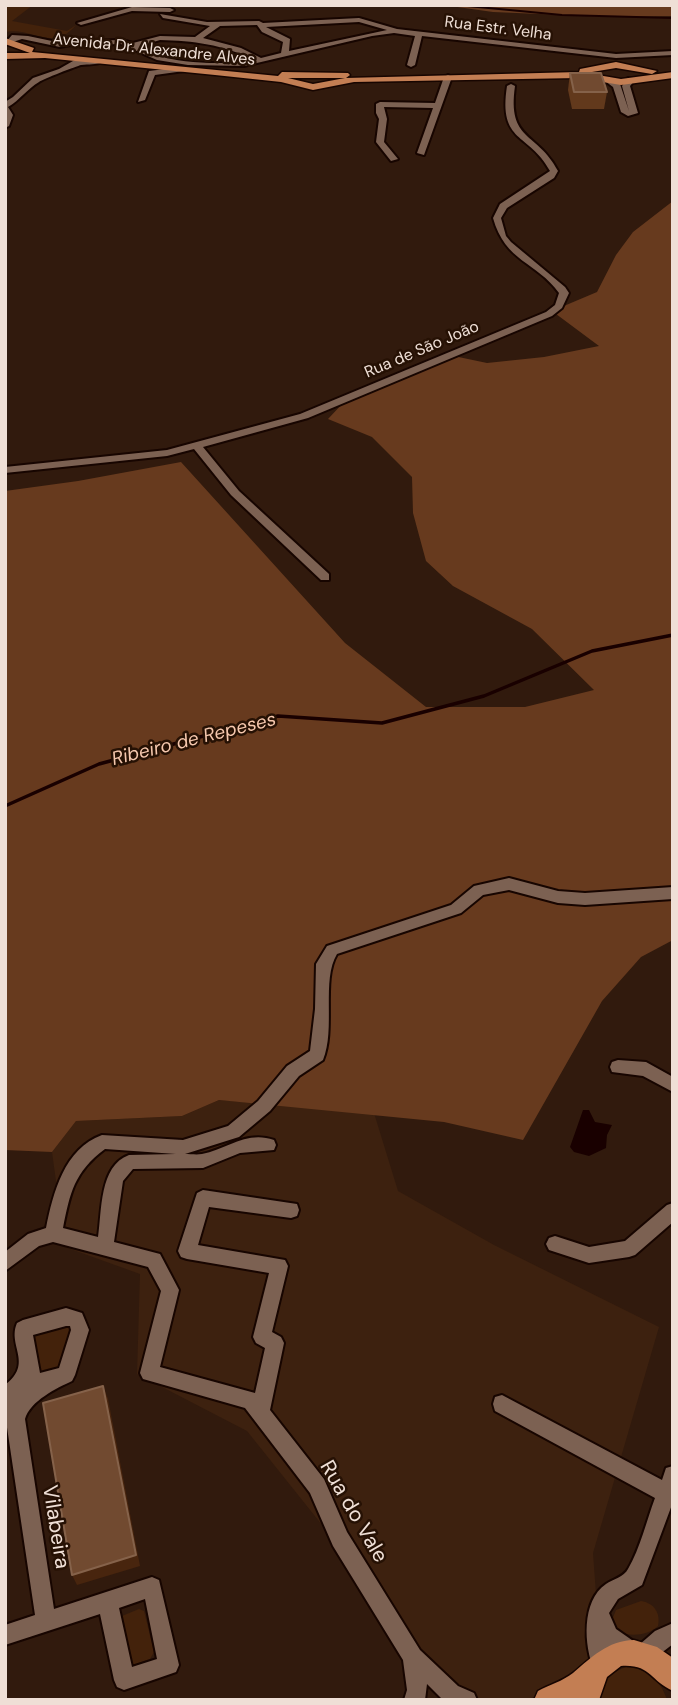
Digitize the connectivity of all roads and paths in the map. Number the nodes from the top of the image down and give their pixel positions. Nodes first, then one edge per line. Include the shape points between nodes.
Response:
1 (178, 5) edge
2 (170, 10) junction
3 (84, 11) dead end
4 (163, 16) junction
5 (218, 24) junction
6 (263, 25) junction
7 (400, 32) junction
8 (78, 33) junction
9 (419, 33) junction
10 (172, 38) junction
11 (59, 39) junction
12 (197, 39) junction
13 (9, 41) edge
14 (66, 45) junction
15 (134, 45) junction
16 (673, 53) edge
17 (5, 55) edge
18 (285, 55) junction
19 (70, 61) junction
20 (159, 61) junction
21 (261, 61) junction
22 (411, 65) dead end
23 (147, 67) junction
24 (628, 67) junction
25 (673, 73) edge
26 (538, 76) junction
27 (604, 76) junction
28 (448, 77) junction
29 (499, 77) junction
30 (301, 79) junction
31 (325, 79) junction
32 (633, 80) junction
33 (511, 86) junction
34 (141, 100) dead end
35 (5, 106) edge
36 (439, 106) junction
37 (5, 126) edge
38 (421, 153) dead end
39 (394, 159) dead end
40 (197, 446) junction
41 (5, 470) edge
42 (326, 577) dead end
43 (673, 893) edge
44 (618, 1067) dead end
45 (673, 1085) edge
46 (268, 1145) dead end
47 (291, 1210) dead end
48 (673, 1211) edge
49 (53, 1234) junction
50 (555, 1244) dead end
51 (105, 1247) junction
52 (5, 1263) edge
53 (29, 1367) junction
54 (56, 1377) junction
55 (5, 1398) edge
56 (502, 1404) dead end
57 (260, 1414) junction
58 (16, 1419) junction
59 (669, 1484) edge
60 (108, 1602) dead end
61 (598, 1611) junction
62 (46, 1622) junction
63 (673, 1633) edge
64 (5, 1635) edge
65 (639, 1654) junction
66 (413, 1657) junction
67 (597, 1667) junction
68 (671, 1671) edge
69 (414, 1700) edge
70 (467, 1700) edge
71 (547, 1700) edge
72 (586, 1700) edge

1 - 2 street
2 - 4 street
2 - 8 street via 132,9
3 - 8 street
4 - 5 street
4 - 10 street via 161,27
5 - 6 street
5 - 12 street
6 - 7 street via 359,20
6 - 18 street via 287,41
7 - 9 street, Rua Estr. Velha
7 - 18 street, Rua Estr. Velha via 372,34
8 - 11 street
8 - 14 street
8 - 15 street, Rua Estr. Velha
9 - 16 street, Rua Estr. Velha via 616,56
9 - 22 street
10 - 12 street
10 - 15 street
11 - 13 street via 41,40 24,34
11 - 14 street
12 - 21 street via 244,51
13 - 14 street via 24,36
13 - 17 main road via 15,51
13 - 23 main road, Avenida Dr. Alexandre Alves via 35,51
15 - 20 street, Rua Estr. Velha
17 - 19 main road, Avenida Dr. Alexandre Alves
18 - 21 street, Rua Estr. Velha
19 - 23 main road, Avenida Dr. Alexandre Alves
19 - 35 street via 62,71 36,80
20 - 21 street, Rua Estr. Velha via 227,65
20 - 23 main road, Avenida Dr. Alexandre Alves
20 - 30 main road, Avenida Dr. Alexandre Alves
23 - 30 main road, Avenida Dr. Alexandre Alves
23 - 34 street
24 - 25 main road
24 - 27 main road via 610,66
24 - 32 main road via 637,74
25 - 32 main road
26 - 27 main road
26 - 29 main road
26 - 33 street via 519,79
27 - 31 main road via 576,72
27 - 32 main road
27 - 32 street via 617,86 628,114 634,113 626,86
28 - 29 main road
28 - 31 main road
28 - 36 street
29 - 33 street
30 - 31 main road via 313,88
33 - 40 street, Rua de São João via 509,115 513,123 554,171 503,206 497,218 508,244 560,287 564,293 559,306 337,404
35 - 37 street via 9,115
36 - 38 street
36 - 39 street via 380,104 380,142
40 - 41 street, Rua de São João via 130,458
40 - 42 street via 235,493
43 - 49 street via 585,899 509,884 480,890 456,909 332,950 323,964 317,1055 293,1071 264,1106 233,1132 183,1147 102,1142 80,1157 61,1194
44 - 45 street via 646,1069
46 - 51 street via 239,1146 203,1161 129,1161 115,1178
47 - 57 street via 203,1198 187,1251 279,1266 261,1337 275,1343
48 - 50 street via 629,1249 589,1255
49 - 51 street, Rua do Vale
49 - 52 street via 34,1240
51 - 57 street, Rua do Vale via 154,1260 170,1290 149,1373 251,1400
53 - 54 street via 32,1380 38,1383
53 - 54 street via 23,1329 71,1317 80,1330 66,1374
53 - 55 street via 20,1385
54 - 58 street via 20,1405
55 - 58 street, Vilabeira
56 - 59 street
57 - 66 street, Rua do Vale via 317,1486 340,1539
58 - 62 street, Vilabeira
59 - 61 street via 635,1578 611,1591
60 - 62 street
61 - 65 street via 609,1636
61 - 67 street
62 - 64 street
63 - 65 street
65 - 67 main road via 618,1655
65 - 68 main road
66 - 69 street
66 - 70 street via 451,1693
67 - 71 main road via 580,1684
67 - 72 main road

